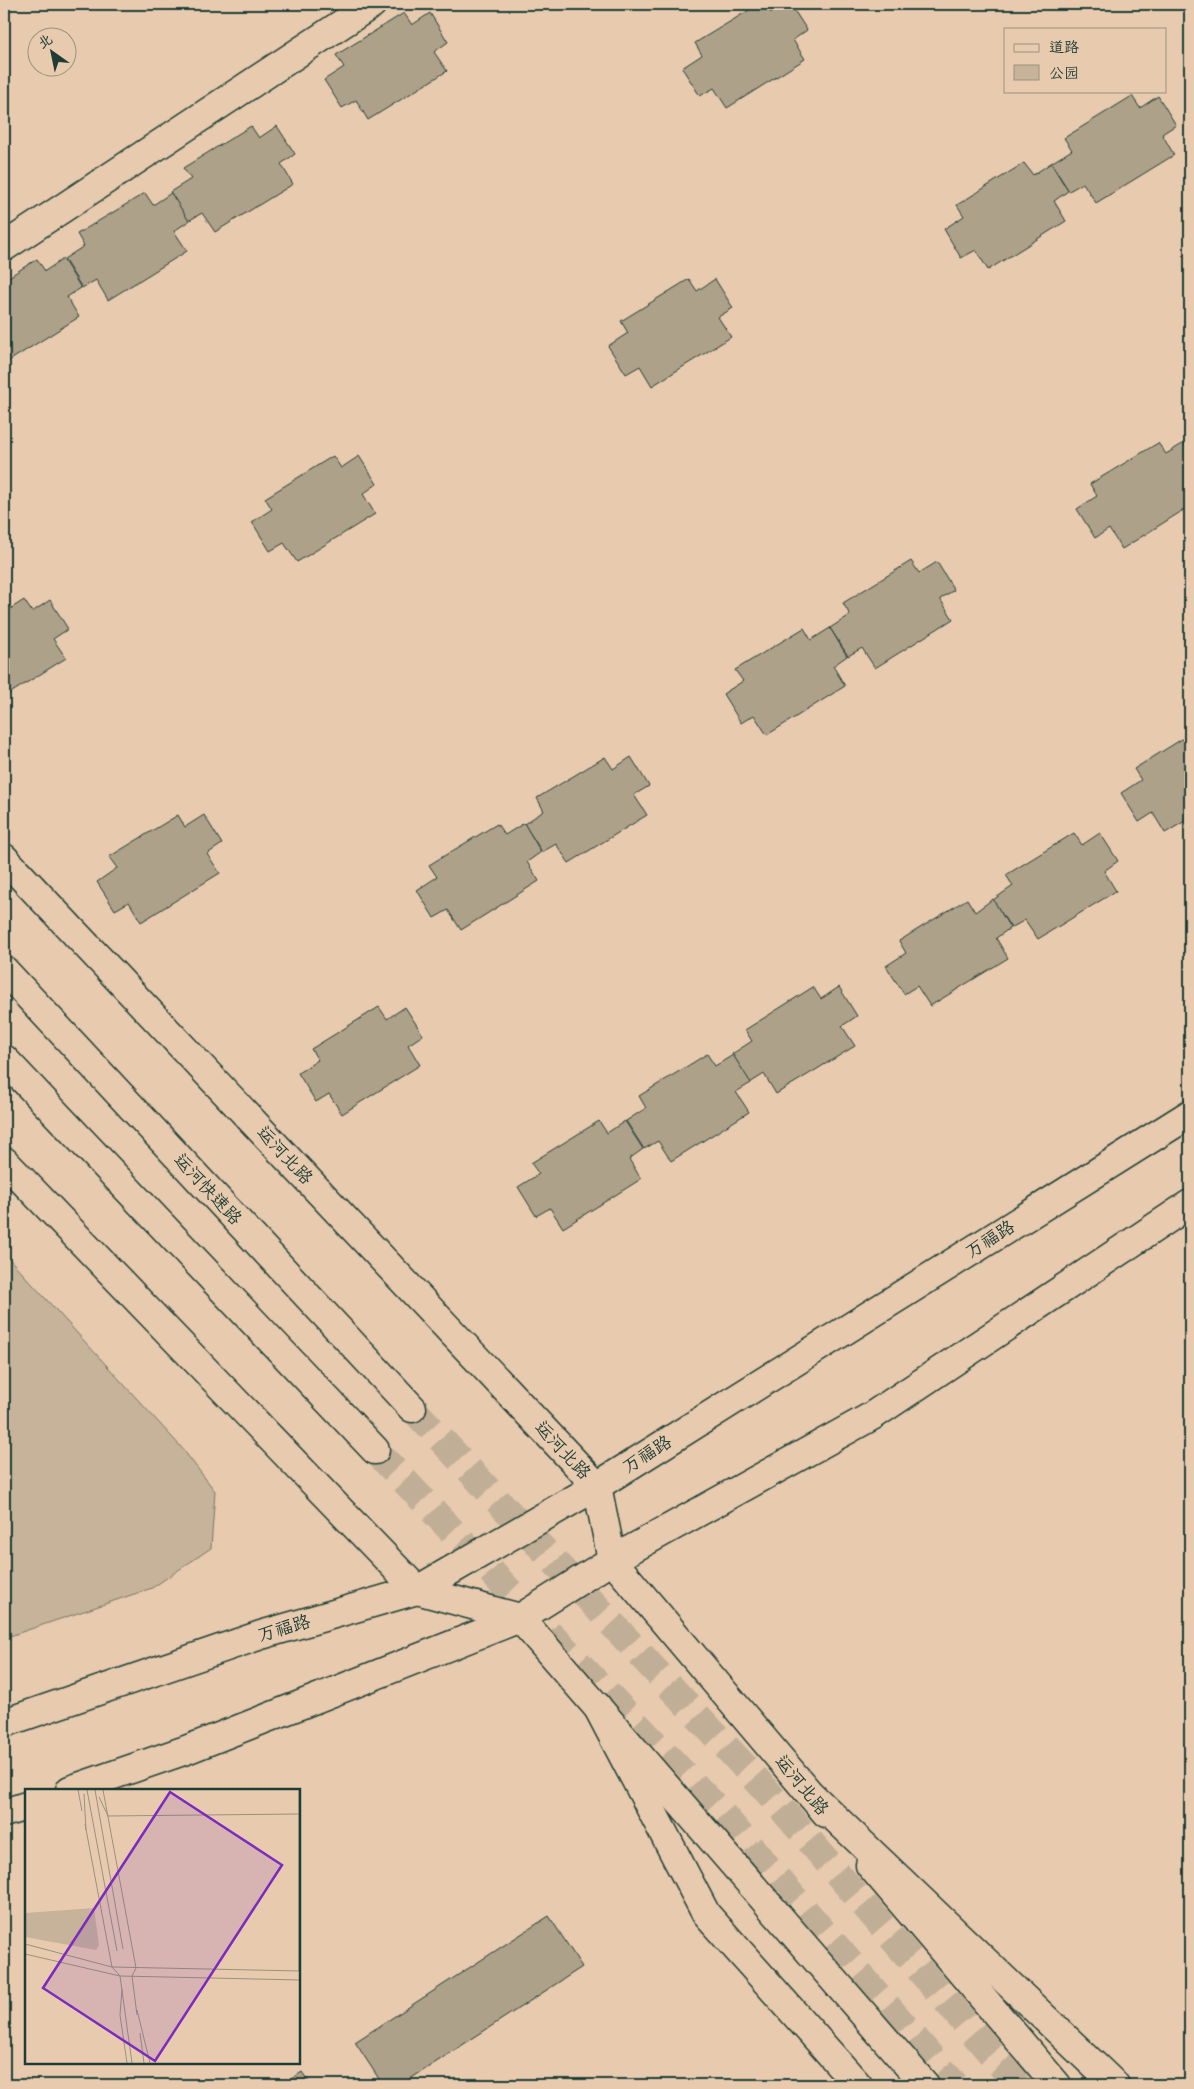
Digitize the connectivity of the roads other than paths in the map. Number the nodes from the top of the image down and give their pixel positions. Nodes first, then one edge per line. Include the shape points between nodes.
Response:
1 (372, 4) edge
2 (4, 247) edge
3 (4, 858) edge
4 (4, 970) edge
5 (4, 1059) edge
6 (1190, 1114) edge
7 (4, 1160) edge
8 (1190, 1204) edge
9 (412, 1408) tunnel mouth
10 (375, 1450) tunnel mouth
11 (597, 1486) junction
12 (612, 1560) junction
13 (417, 1590) junction
14 (520, 1618) junction
15 (597, 1706) junction
16 (4, 1723) edge
17 (73, 1789) edge
18 (811, 1795) junction
19 (25, 1806) edge
20 (4, 1813) edge
21 (858, 2085) edge
22 (925, 2085) edge
23 (1057, 2085) edge
24 (1115, 2085) edge

1 - 2 main road
3 - 11 main road, 运河北路
4 - 9 main road, 运河快速路
5 - 10 main road
6 - 11 main road, 万福路
7 - 13 main road
8 - 12 main road via 872,1416
11 - 12 main road, 运河北路
11 - 13 main road, 万福路
12 - 14 main road
12 - 18 main road, 运河北路
13 - 14 main road
13 - 16 main road, 万福路 via 261,1635
14 - 15 main road
14 - 17 main road via 186,1750
15 - 21 main road via 706,1914
15 - 22 main road
18 - 23 main road, 运河北路
18 - 24 main road
19 - 20 main road

